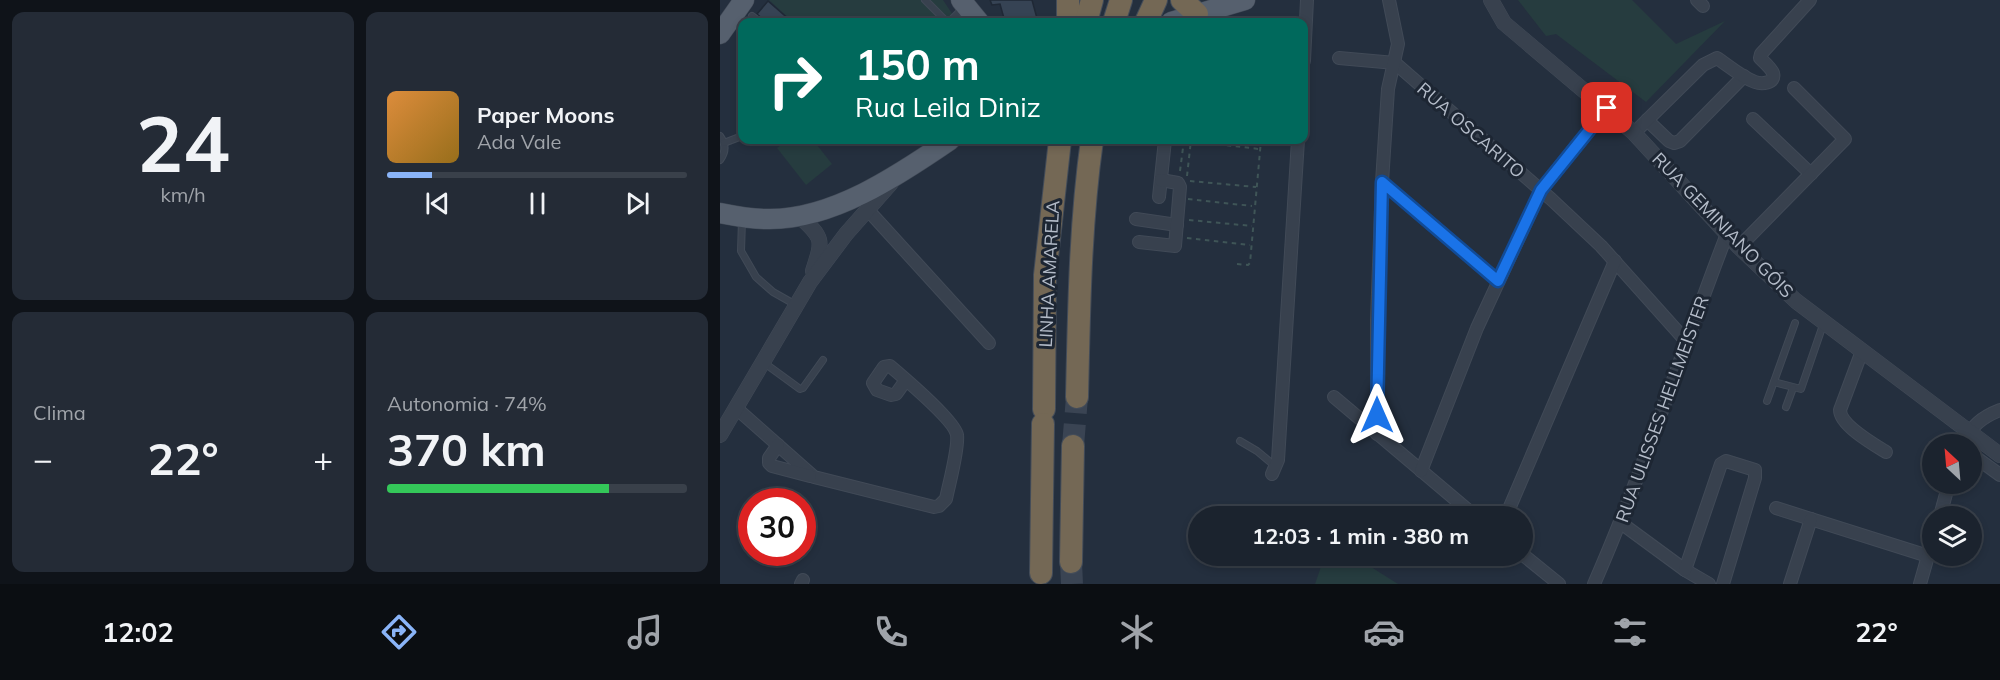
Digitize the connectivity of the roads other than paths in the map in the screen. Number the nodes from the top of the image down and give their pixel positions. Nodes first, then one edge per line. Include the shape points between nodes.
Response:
1 (925, 0) edge
2 (1068, 0) edge
3 (1092, 0) edge
4 (1120, 0) edge
5 (1156, 0) edge
6 (1245, 0) edge
7 (1307, 0) edge
8 (1389, 0) edge
9 (1491, 0) edge
10 (1810, 0) edge
11 (963, 3) edge
12 (1190, 7) edge
13 (748, 8) edge
14 (943, 18) edge
15 (949, 18) edge
16 (976, 18) edge
17 (1068, 18) edge
18 (1087, 18) edge
19 (1115, 18) edge
20 (1148, 18) edge
21 (1176, 18) edge
22 (1306, 18) edge
23 (720, 34) edge
24 (1339, 58) dead end
25 (1395, 63) junction
26 (1744, 76) junction
27 (1794, 88) dead end
28 (1607, 108) junction
29 (1753, 118) dead end
30 (1647, 120) junction
31 (1634, 133) junction
32 (720, 136) edge
33 (738, 137) edge
34 (724, 143) junction
35 (944, 144) edge
36 (1060, 144) edge
37 (1092, 144) edge
38 (1165, 144) edge
39 (1298, 144) edge
40 (720, 160) edge
41 (1810, 174) junction
42 (898, 175) junction
43 (1161, 180) junction
44 (1382, 182) junction
45 (1541, 190) junction
46 (1159, 196) dead end
47 (867, 209) junction
48 (720, 213) edge
49 (799, 216) junction
50 (742, 217) junction
51 (1136, 219) dead end
52 (1177, 222) junction
53 (1727, 234) junction
54 (1139, 242) dead end
55 (1739, 247) junction
56 (1615, 261) junction
57 (1498, 281) junction
58 (810, 282) junction
59 (796, 305) junction
60 (1824, 322) junction
61 (1795, 323) dead end
62 (1686, 340) junction
63 (989, 343) dead end
64 (1862, 351) junction
65 (823, 360) dead end
66 (763, 362) junction
67 (906, 380) dead end
68 (1774, 382) junction
69 (1793, 388) junction
70 (1334, 396) dead end
71 (1077, 397) tunnel mouth
72 (1767, 401) dead end
73 (1786, 407) dead end
74 (736, 408) junction
75 (1994, 412) edge
76 (1377, 434) junction
77 (1966, 434) edge
78 (1975, 434) edge
79 (720, 435) edge
80 (1240, 441) dead end
81 (1982, 444) edge
82 (778, 445) junction
83 (1073, 446) tunnel mouth
84 (1886, 452) dead end
85 (2000, 455) edge
86 (1982, 462) edge
87 (1274, 470) joint
88 (1421, 471) junction
89 (2000, 475) edge
90 (814, 477) junction
91 (1463, 506) edge
92 (1510, 506) edge
93 (1776, 508) dead end
94 (1811, 519) junction
95 (1621, 523) junction
96 (1922, 554) edge
97 (1071, 562) tunnel mouth
98 (1533, 563) edge
99 (1925, 566) edge
100 (1685, 570) junction
101 (1041, 573) dead end
102 (1559, 584) edge
103 (1594, 584) edge
104 (1709, 584) edge
105 (1723, 584) edge
106 (1790, 584) edge
107 (1920, 584) edge

1 - 14 lane
2 - 17 highway
3 - 18 highway
4 - 19 highway
5 - 20 highway
6 - 12 main road
7 - 22 street
8 - 25 street via 1398,39
9 - 28 street, RUA GEMINIANO GÓIS via 1504,23
10 - 26 street via 1761,54 1773,73 1769,82 1755,82
11 - 15 lane
11 - 16 main road
12 - 21 main road
13 - 23 main road
24 - 25 street
25 - 44 street via 1388,89
25 - 45 street, RUA OSCARITO
26 - 30 street via 1717,58 1712,59
26 - 30 street via 1680,141 1669,141
27 - 41 street via 1845,139
28 - 31 street, RUA GEMINIANO GÓIS
28 - 45 street
29 - 41 street
30 - 31 street
31 - 53 street, RUA GEMINIANO GÓIS
32 - 34 lane
33 - 34 lane
34 - 40 lane
35 - 42 main road
36 - 101 highway, LINHA AMARELA via 1045,274
37 - 71 highway, LINHA AMARELA via 1080,282
38 - 43 street
39 - 87 street via 1278,459
41 - 55 street
42 - 47 street
42 - 49 main road
43 - 46 street
43 - 52 street via 1180,184
44 - 57 street
44 - 76 street
45 - 56 street, RUA OSCARITO
45 - 57 street
47 - 58 street
47 - 63 street
48 - 50 main road
49 - 50 main road
49 - 58 street via 820,238
50 - 59 lane via 741,251 756,277
51 - 52 street
52 - 54 street via 1175,246
53 - 55 street, RUA GEMINIANO GÓIS
53 - 62 street, RUA ULISSES HELLMEISTER
55 - 60 street, RUA GEMINIANO GÓIS
56 - 62 street, RUA OSCARITO
56 - 92 street
57 - 88 street
58 - 59 street
59 - 66 street
60 - 64 street, RUA GEMINIANO GÓIS
60 - 69 lane via 1802,387
61 - 68 lane
62 - 95 street, RUA ULISSES HELLMEISTER
64 - 77 street, RUA GEMINIANO GÓIS
64 - 84 street via 1840,415
65 - 66 lane via 803,388
66 - 74 street
67 - 90 street via 951,425 958,438 946,499 934,507
68 - 69 lane
68 - 72 lane
69 - 73 lane
70 - 76 street
74 - 79 street
74 - 82 street
75 - 78 street
76 - 88 street
80 - 87 lane via 1257,451
81 - 85 street, RUA GEMINIANO GÓIS
82 - 90 street
82 - 90 street via 769,458 772,466
83 - 97 highway
86 - 89 street
88 - 91 street
93 - 94 street
94 - 96 street
94 - 106 street
95 - 100 street
95 - 103 street, RUA ULISSES HELLMEISTER
98 - 102 street
99 - 107 street
100 - 104 street
100 - 105 street via 1721,464 1726,461 1755,470

